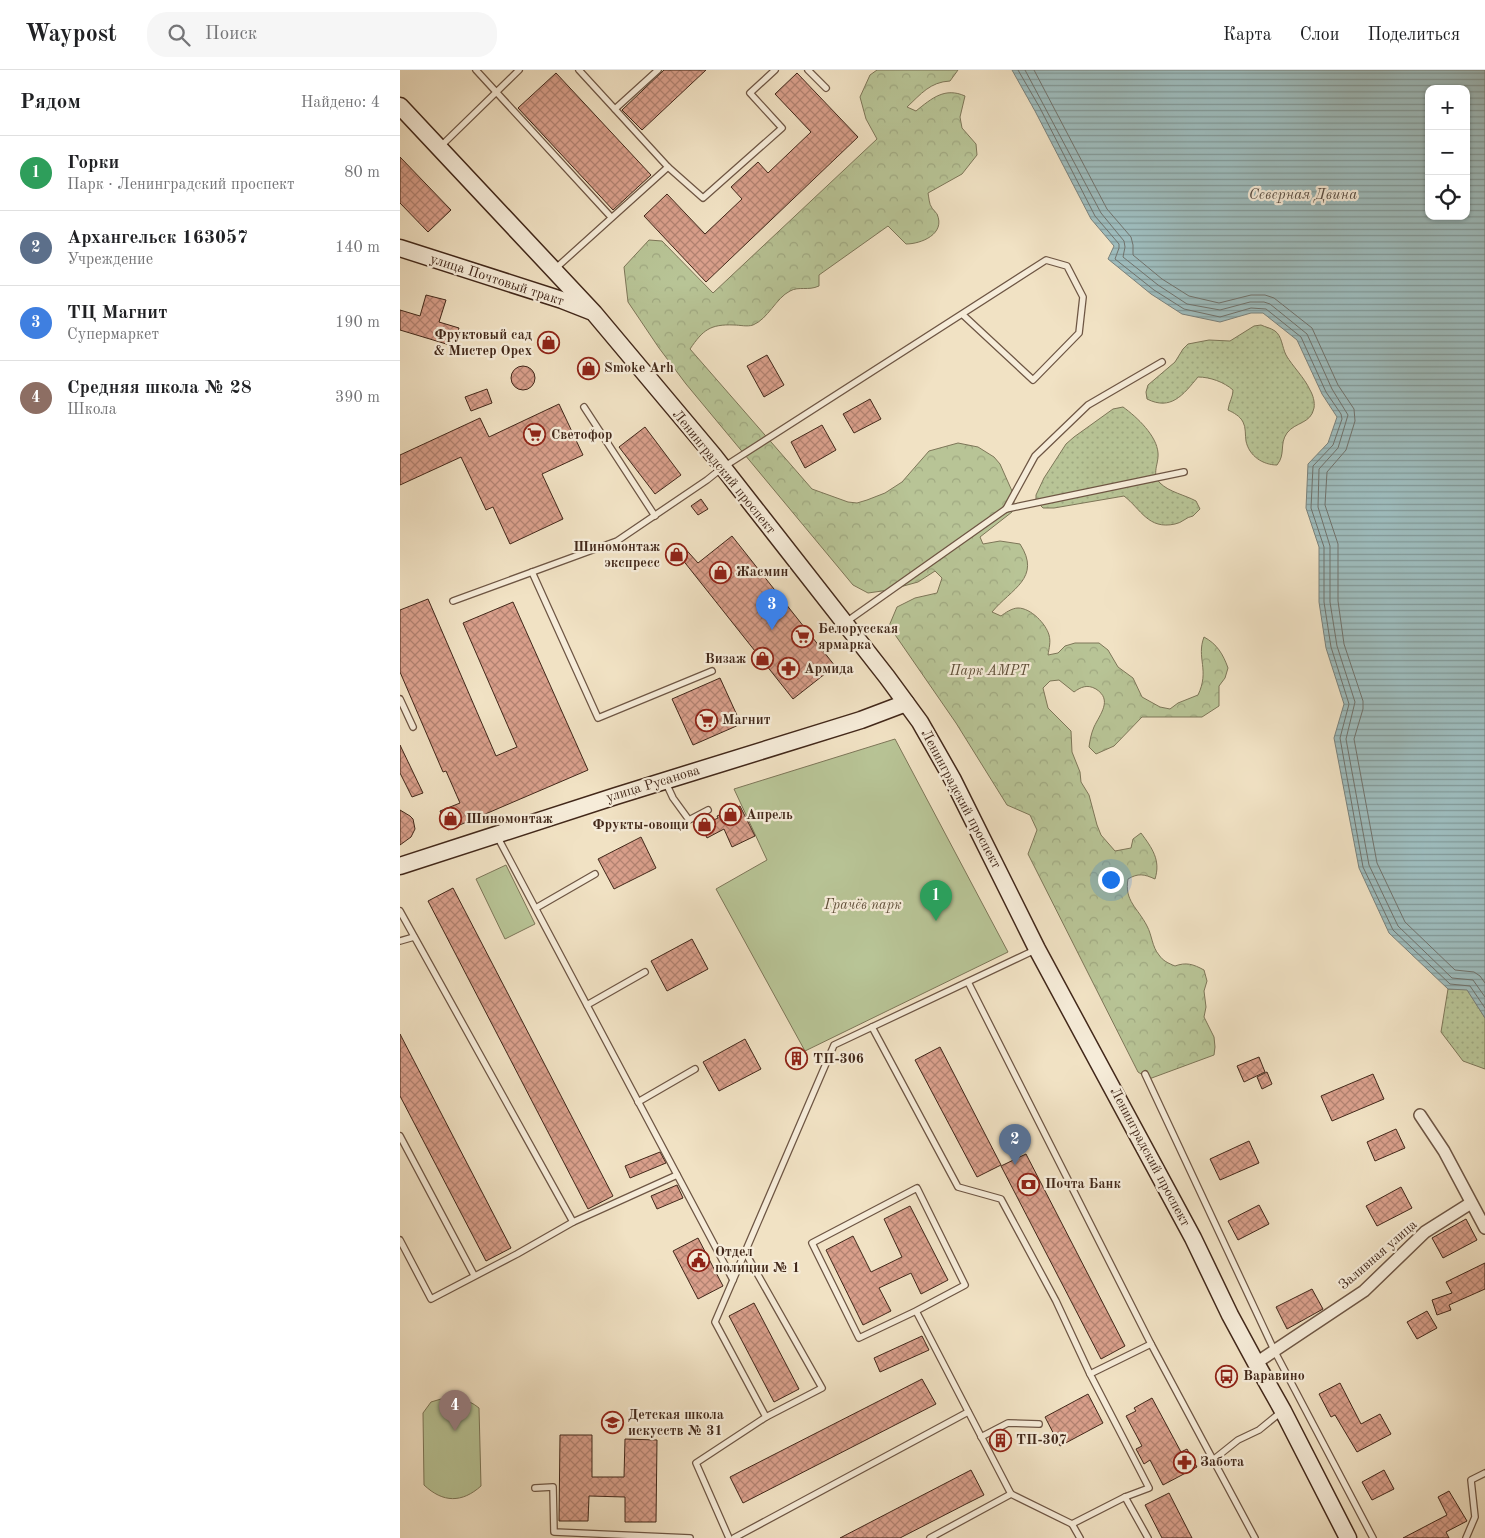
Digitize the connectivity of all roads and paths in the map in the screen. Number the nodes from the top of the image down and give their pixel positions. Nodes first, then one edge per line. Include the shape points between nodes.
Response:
1 (476, 70) edge
2 (519, 70) edge
3 (579, 70) edge
4 (658, 70) edge
5 (775, 70) edge
6 (808, 70) edge
7 (826, 88) dead end
8 (496, 92) junction
9 (400, 106) edge
10 (615, 109) junction
11 (440, 148) junction
12 (668, 167) junction
13 (611, 217) junction
14 (400, 248) edge
15 (554, 270) junction
16 (594, 313) junction
17 (962, 314) junction
18 (1162, 362) dead end
19 (584, 407) dead end
20 (722, 468) junction
21 (1184, 472) dead end
22 (1006, 509) junction
23 (654, 516) junction
24 (532, 572) junction
25 (453, 601) dead end
26 (844, 623) junction
27 (712, 671) dead end
28 (400, 699) edge
29 (906, 703) junction
30 (413, 727) dead end
31 (665, 780) junction
32 (708, 810) dead end
33 (496, 834) junction
34 (400, 866) edge
35 (595, 874) dead end
36 (536, 908) junction
37 (400, 911) edge
38 (414, 937) junction
39 (400, 941) edge
40 (1037, 949) junction
41 (645, 972) dead end
42 (968, 982) junction
43 (587, 1005) junction
44 (872, 1027) junction
45 (695, 1070) dead end
46 (1145, 1074) dead end
47 (638, 1102) junction
48 (1420, 1115) dead end
49 (400, 1136) edge
50 (677, 1174) junction
51 (1471, 1203) junction
52 (573, 1222) junction
53 (1485, 1228) edge
54 (400, 1240) edge
55 (745, 1252) junction
56 (474, 1275) junction
57 (733, 1280) junction
58 (916, 1311) junction
59 (1151, 1344) junction
60 (1275, 1352) junction
61 (1256, 1363) junction
62 (1090, 1374) junction
63 (1283, 1411) junction
64 (968, 1412) junction
65 (766, 1417) junction
66 (1039, 1424) dead end
67 (981, 1437) junction
68 (1213, 1460) junction
69 (1485, 1472) edge
70 (535, 1488) dead end
71 (1011, 1494) junction
72 (1125, 1497) junction
73 (1072, 1524) junction
74 (690, 1538) edge
75 (729, 1538) edge
76 (734, 1538) edge
77 (930, 1538) edge
78 (1080, 1538) edge
79 (1148, 1538) edge
80 (1255, 1538) edge
81 (1348, 1538) edge
82 (1373, 1538) edge
83 (1466, 1538) edge

1 - 8 lane
2 - 8 lane
3 - 10 lane
4 - 10 lane
5 - 12 lane via 750,93 782,128 703,198
6 - 7 lane
8 - 11 lane
8 - 13 lane
9 - 11 main road, Ленинградский проспект
10 - 12 lane
11 - 15 main road, Ленинградский проспект
12 - 13 lane
13 - 15 lane
14 - 16 main road, улица Почтовый тракт
15 - 16 main road, Ленинградский проспект
16 - 20 main road, Ленинградский проспект
17 - 17 lane via 1046,260 1067,266 1083,297 1079,333 1033,380
17 - 20 lane
18 - 22 lane via 1088,405 1035,456
19 - 23 lane
20 - 23 lane
20 - 26 main road, Ленинградский проспект
21 - 22 lane
22 - 26 lane
23 - 24 lane via 617,542
24 - 25 lane
24 - 27 lane via 598,718
26 - 29 main road, Ленинградский проспект
28 - 30 lane
29 - 31 main road, улица Русанова
29 - 40 main road, Ленинградский проспект via 954,780
31 - 32 lane via 689,820
31 - 33 main road, улица Русанова
33 - 34 main road, улица Русанова
33 - 36 lane
35 - 36 lane
36 - 43 lane
37 - 38 lane
38 - 39 lane
38 - 52 lane
40 - 42 lane
40 - 61 main road, Ленинградский проспект via 1193,1238
41 - 43 lane
42 - 44 lane
42 - 59 lane
43 - 47 lane
44 - 55 lane via 834,1045
44 - 62 lane via 958,1187 1001,1199 1056,1301
45 - 47 lane
46 - 60 lane
47 - 50 lane
48 - 51 street via 1444,1151
49 - 56 lane
50 - 52 lane
50 - 57 lane
51 - 53 street
51 - 60 street, Заливная улица via 1425,1232 1364,1291
52 - 56 lane
54 - 56 lane via 431,1299
55 - 57 lane
55 - 65 lane via 822,1388
57 - 65 lane via 715,1322
58 - 58 lane via 859,1338 812,1243 917,1188 965,1285
58 - 64 lane
59 - 62 lane
59 - 68 lane
60 - 61 street, Заливная улица
60 - 82 lane
61 - 63 main road, Ленинградский проспект
62 - 72 lane via 1149,1488
63 - 68 lane
63 - 81 main road, Ленинградский проспект
64 - 67 lane
64 - 76 lane
65 - 75 lane via 696,1463
66 - 67 lane via 1008,1423
67 - 71 lane
68 - 80 lane
69 - 83 lane via 1471,1480 1475,1517
70 - 74 lane via 553,1487 554,1532
71 - 73 lane
71 - 77 lane
72 - 73 lane
72 - 79 lane
73 - 78 lane

